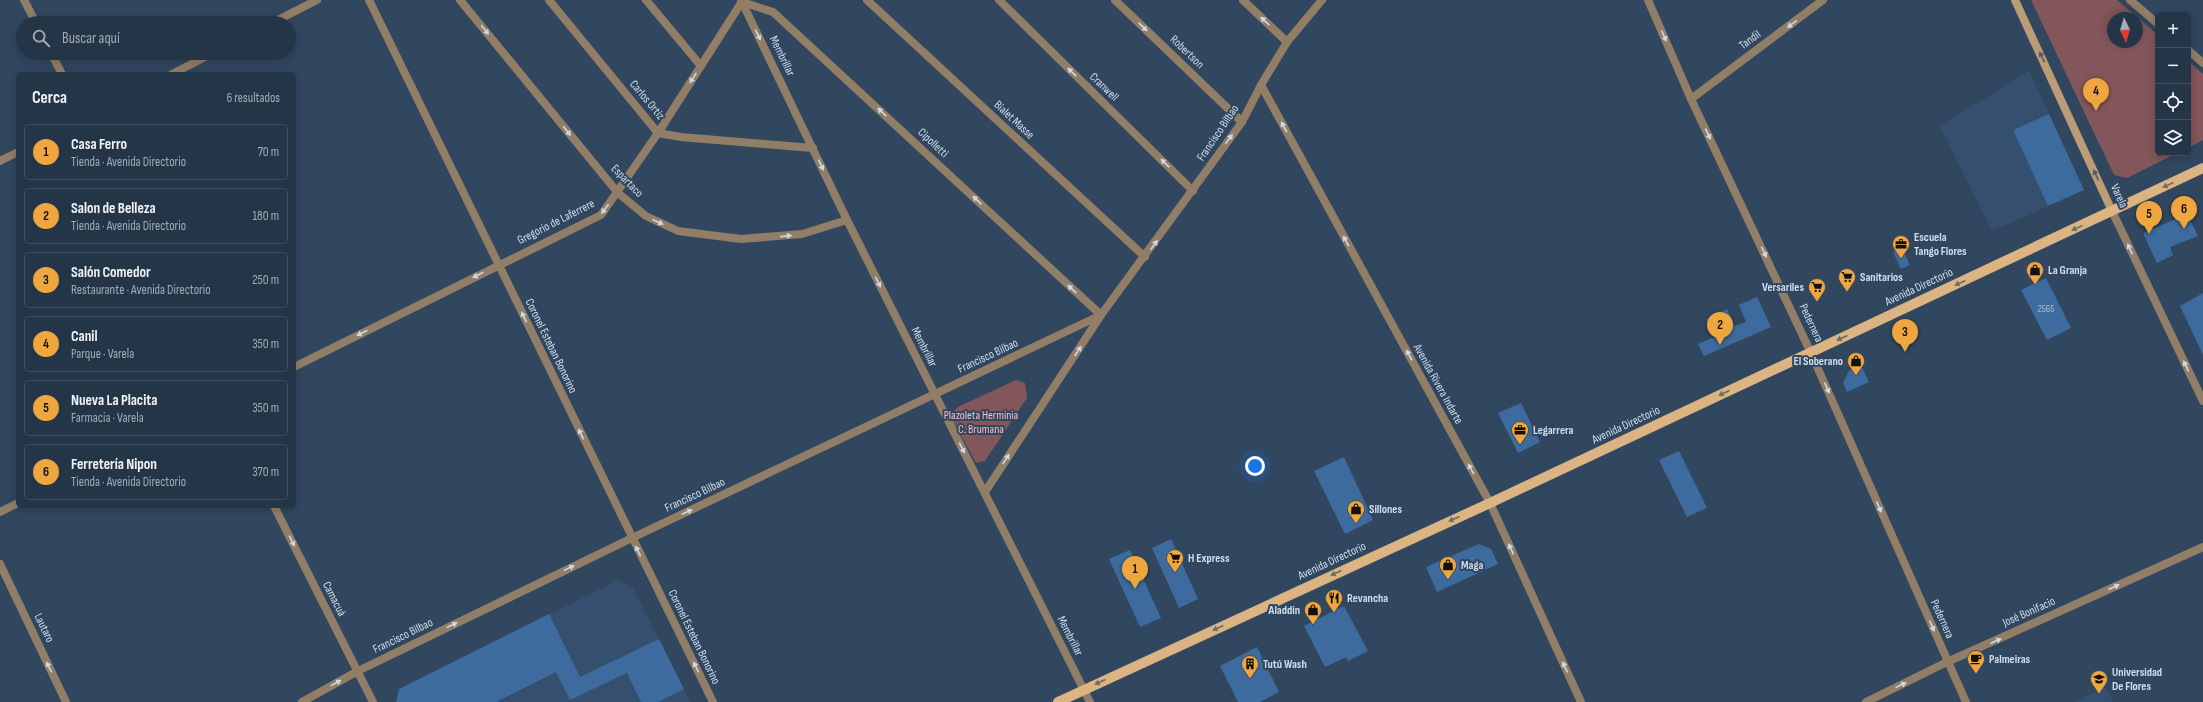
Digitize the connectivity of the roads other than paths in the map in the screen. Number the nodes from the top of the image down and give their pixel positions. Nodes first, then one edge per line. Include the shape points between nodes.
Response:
1 (24, 0) edge
2 (317, 0) edge
3 (369, 0) edge
4 (460, 0) edge
5 (549, 0) edge
6 (646, 0) edge
7 (867, 0) edge
8 (999, 0) edge
9 (1115, 0) edge
10 (1243, 0) edge
11 (1322, 0) edge
12 (1648, 0) edge
13 (1823, 0) edge
14 (2015, 0) edge
15 (2130, 0) edge
16 (742, 1) edge
17 (32, 16) edge
18 (286, 16) edge
19 (2155, 21) edge
20 (1287, 42) junction
21 (2191, 53) edge
22 (55, 60) edge
23 (199, 60) edge
24 (2203, 63) edge
25 (701, 66) junction
26 (61, 72) edge
27 (176, 72) edge
28 (1261, 84) junction
29 (1692, 99) junction
30 (1242, 122) junction
31 (658, 133) junction
32 (813, 148) junction
33 (16, 153) edge
34 (0, 161) edge
35 (2203, 168) edge
36 (1193, 190) junction
37 (618, 193) junction
38 (2112, 211) junction
39 (847, 220) junction
40 (1145, 257) junction
41 (498, 265) junction
42 (1101, 315) junction
43 (1811, 353) junction
44 (296, 366) edge
45 (934, 395) junction
46 (2203, 401) edge
47 (985, 492) junction
48 (1490, 503) junction
49 (16, 504) edge
50 (275, 508) edge
51 (0, 512) edge
52 (632, 538) junction
53 (2203, 547) edge
54 (0, 564) edge
55 (1947, 662) junction
56 (358, 671) junction
57 (1084, 689) junction
58 (66, 702) edge
59 (302, 702) edge
60 (373, 702) edge
61 (713, 702) edge
62 (1058, 702) edge
63 (1090, 702) edge
64 (1582, 702) edge
65 (1866, 702) edge
66 (1966, 702) edge

1 - 17 street
2 - 18 street
3 - 41 street, Coronel Esteban Bonorino
4 -> 37 street, Espartaco
5 - 31 street, Carlos Ortiz
6 - 25 street
7 - 40 street, Bialet Masse
36 -> 8 street, Cranwell
9 -> 30 street, Robertson
20 -> 10 street
11 - 20 street, Francisco Bilbao
12 -> 29 street, Pedernera
13 -> 29 street, Tandil
38 -> 14 main road, Varela
15 - 19 street
16 - 25 street, Gregorio de Laferrere
16 -> 32 street, Membrillar
42 -> 16 street, Cipolletti via 773,12
20 - 28 street, Francisco Bilbao
21 - 24 street
22 - 26 street
23 - 27 street
25 -> 31 street, Gregorio de Laferrere
28 - 30 street, Francisco Bilbao
48 -> 28 street, Avenida Rivera Indarte
29 -> 43 street, Pedernera
36 -> 30 street, Francisco Bilbao
31 - 32 street, Carlos Ortiz
31 - 37 street, Gregorio de Laferrere
32 -> 39 street, Membrillar
33 - 34 street
35 -> 38 main road, Avenida Directorio
40 -> 36 street, Francisco Bilbao
37 -> 39 street, Espartaco via 646,216 678,231 741,239 802,234
37 -> 41 street, Gregorio de Laferrere via 601,215
38 -> 43 main road, Avenida Directorio
46 -> 38 street, Varela
39 -> 45 street, Membrillar
40 - 42 street, Francisco Bilbao
41 -> 44 street, Gregorio de Laferrere
52 -> 41 street, Coronel Esteban Bonorino
42 - 45 street, Francisco Bilbao
47 -> 42 street, Francisco Bilbao
43 -> 48 main road, Avenida Directorio
43 -> 55 street, Pedernera
45 -> 47 street, Membrillar
52 -> 45 street, Francisco Bilbao
47 - 57 street, Membrillar
48 -> 57 main road, Avenida Directorio
64 -> 48 street, Avenida Rivera Indarte
49 - 51 street
50 -> 56 street, Camacuá
56 -> 52 street, Francisco Bilbao
61 -> 52 street, Coronel Esteban Bonorino
55 -> 53 street, José Bonifacio
58 -> 54 street, Lautaro
65 -> 55 street, José Bonifacio
55 - 66 street, Pedernera
59 -> 56 street, Francisco Bilbao
56 - 60 street, Camacuá
57 - 62 main road, Avenida Directorio
57 - 63 street, Membrillar

